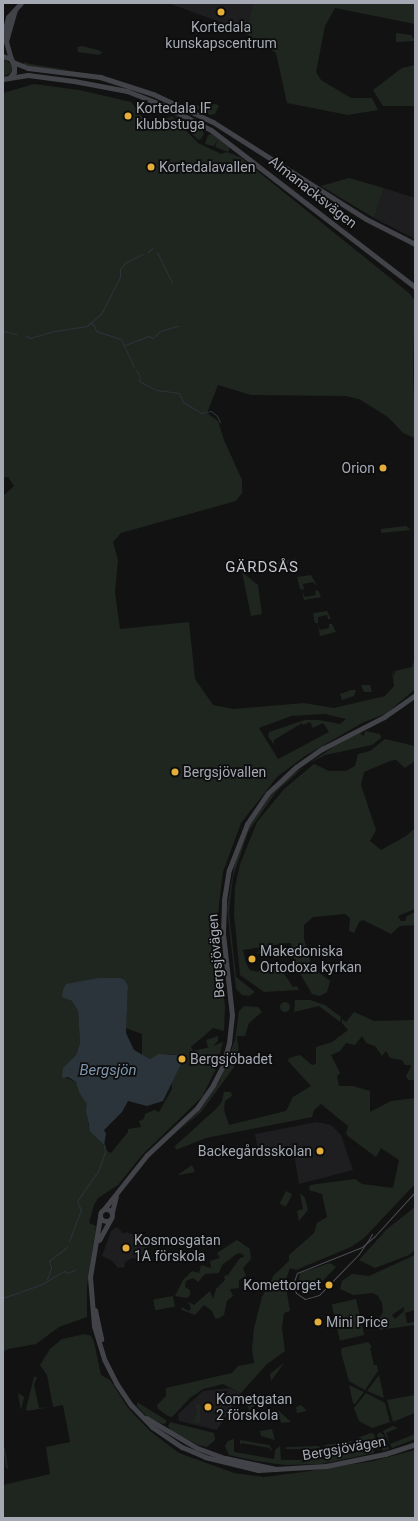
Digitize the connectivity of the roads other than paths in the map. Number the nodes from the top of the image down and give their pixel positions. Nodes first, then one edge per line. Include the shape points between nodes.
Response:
1 (21, 3) edge
2 (15, 10) junction
3 (3, 36) edge
4 (3, 56) edge
5 (12, 61) junction
6 (9, 78) junction
7 (3, 80) edge
8 (415, 244) edge
9 (415, 287) edge
10 (413, 696) edge
11 (117, 1193) junction
12 (104, 1209) junction
13 (112, 1212) junction
14 (100, 1218) junction
15 (110, 1220) junction
16 (415, 1444) edge
17 (276, 1469) junction

1 - 2 street
2 - 3 street via 8,17
2 - 5 street via 6,41
4 - 5 street, Almanacksvägen
5 - 6 street via 15,70
5 - 8 street, Almanacksvägen via 28,68 100,77 153,94 213,122 366,219
6 - 7 street, Almanacksvägen
6 - 9 street, Almanacksvägen via 28,75 92,84 127,91 172,109 234,146
10 - 11 street, Bergsjövägen via 370,725 318,752 288,773 268,793 247,824 229,870 224,900 223,933 232,1015 229,1043 223,1065 198,1108 147,1155
11 - 12 street, Bergsjövägen
11 - 13 street, Bergsjövägen
12 - 13 street
12 - 14 street, Bergsjövägen via 100,1212
13 - 15 street, Bergsjövägen
14 - 15 street
14 - 17 street, Bergsjövägen via 90,1277 92,1318 104,1359 127,1399 152,1427 193,1452 241,1468
15 - 17 street, Bergsjövägen via 98,1242 92,1279 93,1302 108,1361 127,1396 148,1420 189,1444 225,1458
16 - 17 street, Bergsjövägen via 385,1454 326,1466

